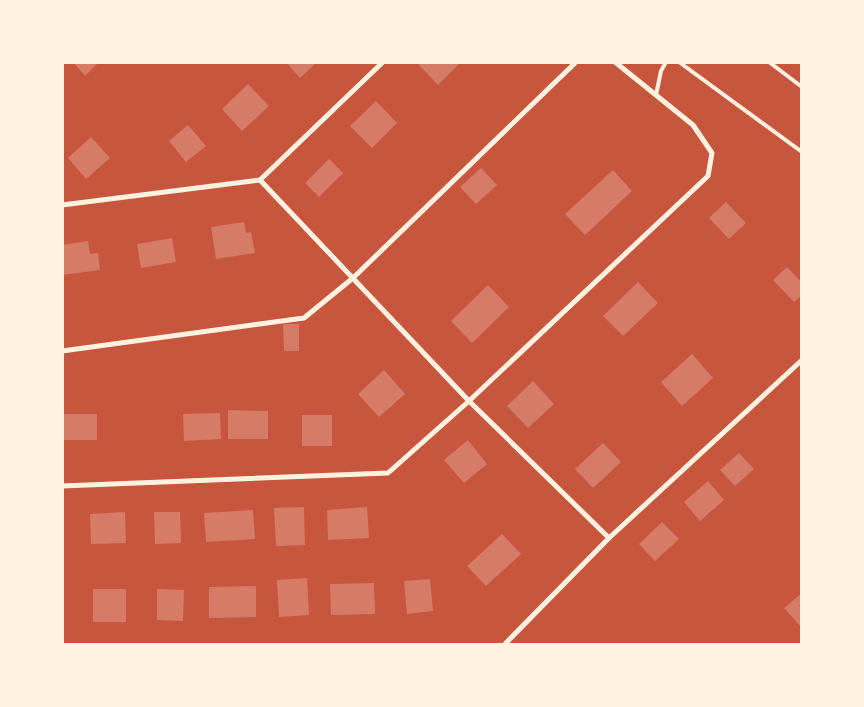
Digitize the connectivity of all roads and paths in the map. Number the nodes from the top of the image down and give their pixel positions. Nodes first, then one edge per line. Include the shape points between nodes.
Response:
1 (383, 62) edge
2 (576, 62) edge
3 (615, 62) edge
4 (666, 62) edge
5 (679, 62) edge
6 (769, 62) edge
7 (802, 87) edge
8 (656, 95) junction
9 (802, 152) edge
10 (260, 180) junction
11 (62, 205) edge
12 (354, 278) junction
13 (62, 351) edge
14 (802, 360) edge
15 (469, 401) junction
16 (62, 486) edge
17 (609, 538) junction
18 (505, 644) edge

1 - 10 street
2 - 12 street
3 - 8 street
4 - 8 lane
5 - 9 lane
6 - 7 lane
8 - 15 street via 693,125 712,153 708,176
10 - 11 street
10 - 12 street
12 - 13 street via 304,318
12 - 15 street
14 - 17 street
15 - 16 street via 388,473
15 - 17 street
17 - 18 street

